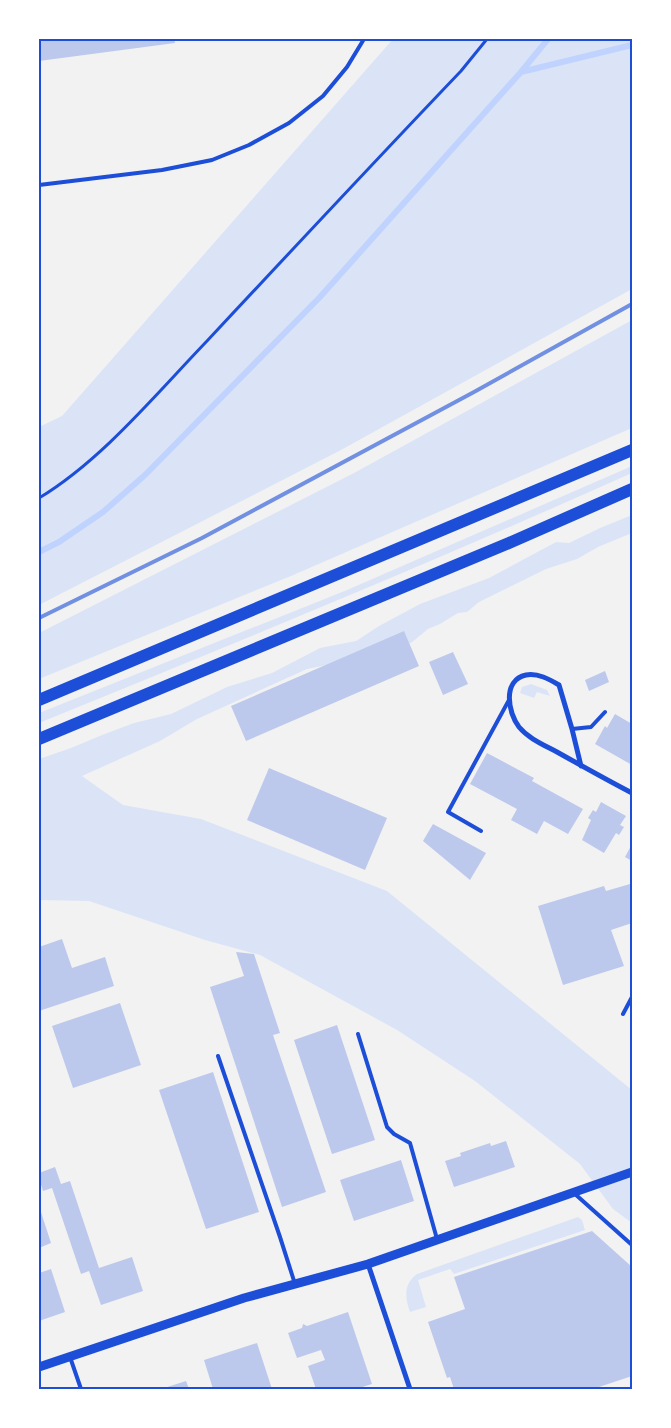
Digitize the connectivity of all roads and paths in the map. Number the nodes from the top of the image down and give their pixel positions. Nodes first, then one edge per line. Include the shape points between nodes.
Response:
1 (364, 39) edge
2 (487, 39) edge
3 (39, 185) edge
4 (632, 450) edge
5 (632, 489) edge
6 (39, 498) edge
7 (39, 700) edge
8 (509, 700) junction
9 (605, 712) dead end
10 (572, 729) junction
11 (39, 739) edge
12 (581, 766) junction
13 (632, 793) edge
14 (481, 831) dead end
15 (632, 997) edge
16 (623, 1014) dead end
17 (358, 1034) dead end
18 (218, 1056) dead end
19 (632, 1172) edge
20 (573, 1192) junction
21 (437, 1239) junction
22 (632, 1245) edge
23 (368, 1264) junction
24 (295, 1284) junction
25 (70, 1357) junction
26 (39, 1367) edge
27 (81, 1389) edge
28 (410, 1389) edge

1 - 3 lane via 347,67 323,96 290,123 249,145 212,160 162,170
2 - 6 path via 150,401 72,476
4 - 7 main road
5 - 11 main road
8 - 10 street via 511,688 525,675 546,677 559,685
8 - 12 street via 512,717 530,737
8 - 14 lane via 448,812
9 - 10 lane via 591,727
10 - 12 street
12 - 13 street
15 - 16 lane
17 - 21 lane via 386,1127 410,1143
18 - 24 lane
19 - 20 street
20 - 21 street
20 - 22 lane
21 - 23 street
23 - 24 street
23 - 28 street
24 - 25 street
25 - 26 street
25 - 27 lane

